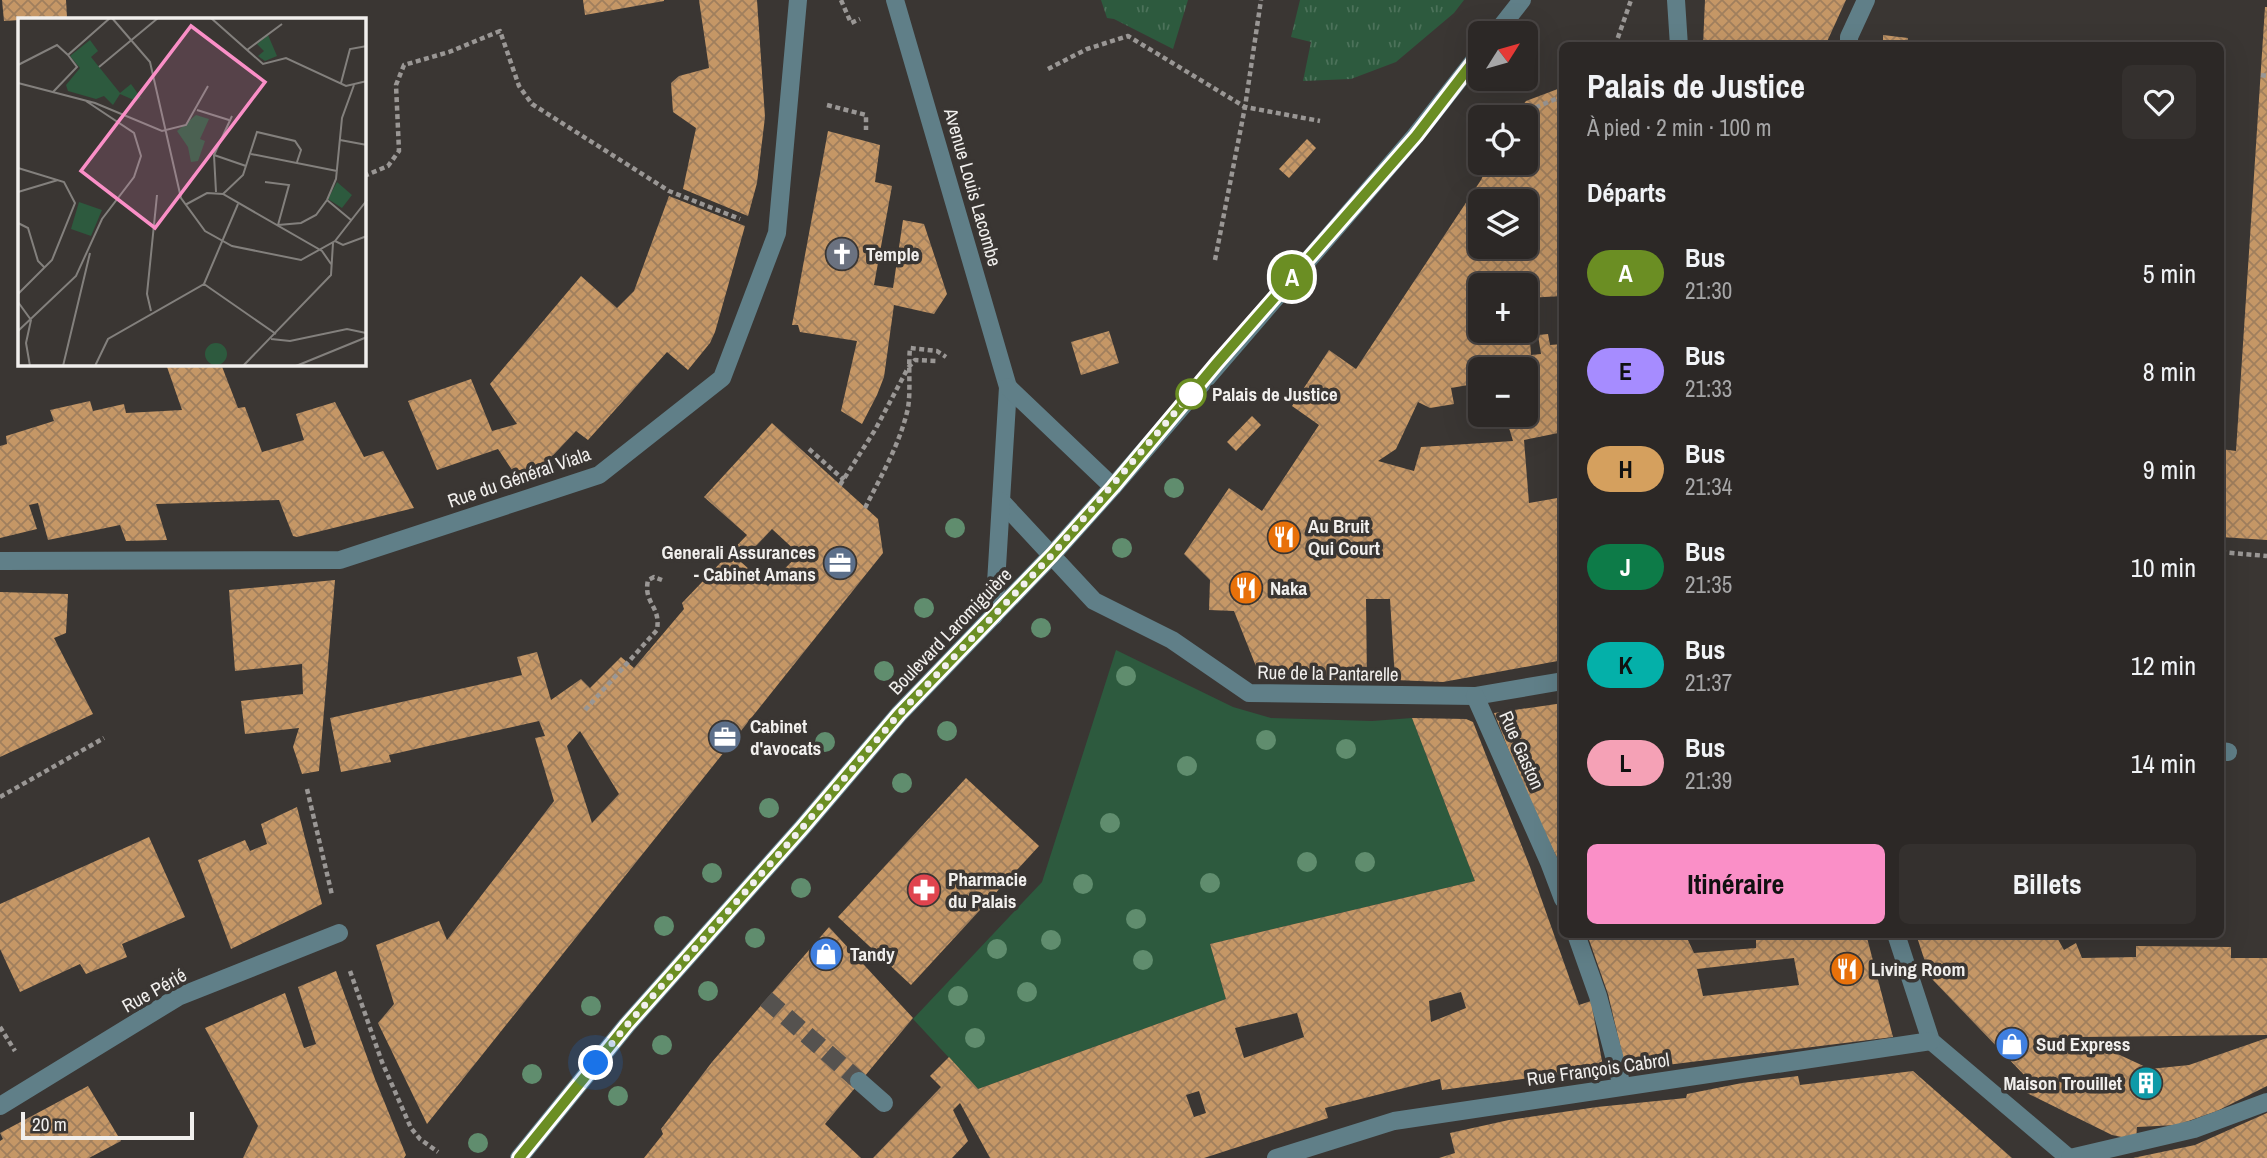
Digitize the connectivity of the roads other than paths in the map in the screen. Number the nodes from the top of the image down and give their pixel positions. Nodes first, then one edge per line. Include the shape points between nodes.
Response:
1 (798, 0) edge
2 (895, 0) edge
3 (1522, 0) edge
4 (1676, 0) edge
5 (1866, 0) edge
6 (1505, 21) edge
7 (1679, 42) edge
8 (1849, 42) edge
9 (1468, 69) edge
10 (1008, 387) junction
11 (1113, 487) junction
12 (1001, 501) junction
13 (1052, 555) junction
14 (0, 561) edge
15 (994, 616) junction
16 (1559, 682) edge
17 (1475, 696) junction
18 (1559, 888) edge
19 (339, 933) dead end
20 (1577, 938) edge
21 (1897, 938) edge
22 (1931, 1041) junction
23 (859, 1082) tunnel mouth
24 (1622, 1086) junction
25 (2267, 1102) edge
26 (884, 1103) dead end
27 (0, 1106) edge
28 (519, 1158) edge
29 (1276, 1158) edge
30 (2069, 1158) edge

1 - 14 street, Rue du Général Viala via 777,233 722,378 599,475 340,560
2 - 10 street, Avenue Louis Lacombe
3 - 6 street
4 - 7 street
5 - 8 street
9 - 11 street, Boulevard Laromiguière via 1416,136
10 - 11 street
10 - 12 street, Avenue Louis Lacombe
11 - 13 street, Boulevard Laromiguière
12 - 13 street
12 - 15 street, Avenue Louis Lacombe
13 - 15 street, Boulevard Laromiguière
13 - 17 street, Rue de la Pantarelle via 1094,601 1172,640 1249,693
15 - 28 street, Boulevard Laromiguière via 899,714 627,1025
16 - 17 street, Rue de la Pantarelle
17 - 18 street, Rue Gaston
19 - 27 street, Rue Périé via 178,997
20 - 24 street
21 - 22 street
22 - 24 street, Rue François Cabrol
22 - 30 street
23 - 26 street
24 - 29 street, Rue François Cabrol via 1394,1121
25 - 30 street via 2194,1129

